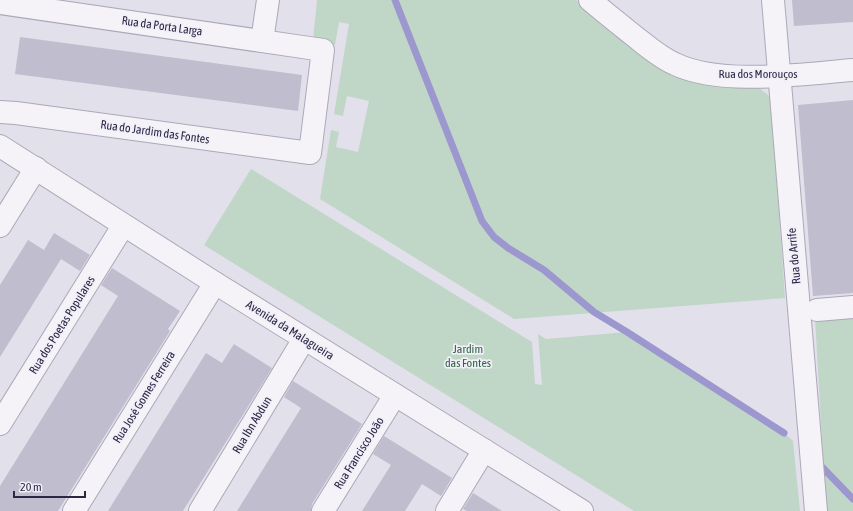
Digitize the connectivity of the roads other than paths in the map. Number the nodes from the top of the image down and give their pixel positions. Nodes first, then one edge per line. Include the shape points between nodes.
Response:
1 (268, 0) edge
2 (590, 0) edge
3 (773, 0) edge
4 (0, 3) edge
5 (262, 41) junction
6 (853, 70) edge
7 (778, 76) junction
8 (0, 112) edge
9 (0, 146) edge
10 (310, 153) joint
11 (36, 168) junction
12 (0, 226) edge
13 (123, 226) junction
14 (214, 283) junction
15 (853, 307) edge
16 (817, 310) dead end
17 (304, 339) junction
18 (395, 395) junction
19 (0, 424) edge
20 (484, 450) junction
21 (577, 510) edge
22 (74, 511) edge
23 (200, 511) edge
24 (323, 511) edge
25 (447, 511) edge
26 (816, 511) edge

1 - 5 street
2 - 7 street, Rua dos Morouços via 654,52 675,64 707,74
3 - 7 street, Rua do Arrife
4 - 5 street, Rua da Porta Larga
5 - 10 street, Rua da Porta Larga via 323,50
6 - 7 street, Rua dos Morouços
7 - 26 street, Rua do Arrife
8 - 10 street, Rua do Jardim das Fontes
9 - 11 street, Avenida da Malagueira
11 - 12 street
11 - 13 street, Avenida da Malagueira
13 - 14 street, Avenida da Malagueira
13 - 19 street, Rua dos Poetas Populares
14 - 17 street, Avenida da Malagueira
14 - 22 street, Rua José Gomes Ferreira
15 - 16 street
17 - 18 street, Avenida da Malagueira
17 - 23 street, Rua Ibn Abdun
18 - 20 street, Avenida da Malagueira
18 - 24 street, Rua Francisco João
20 - 21 street, Avenida da Malagueira
20 - 25 street

